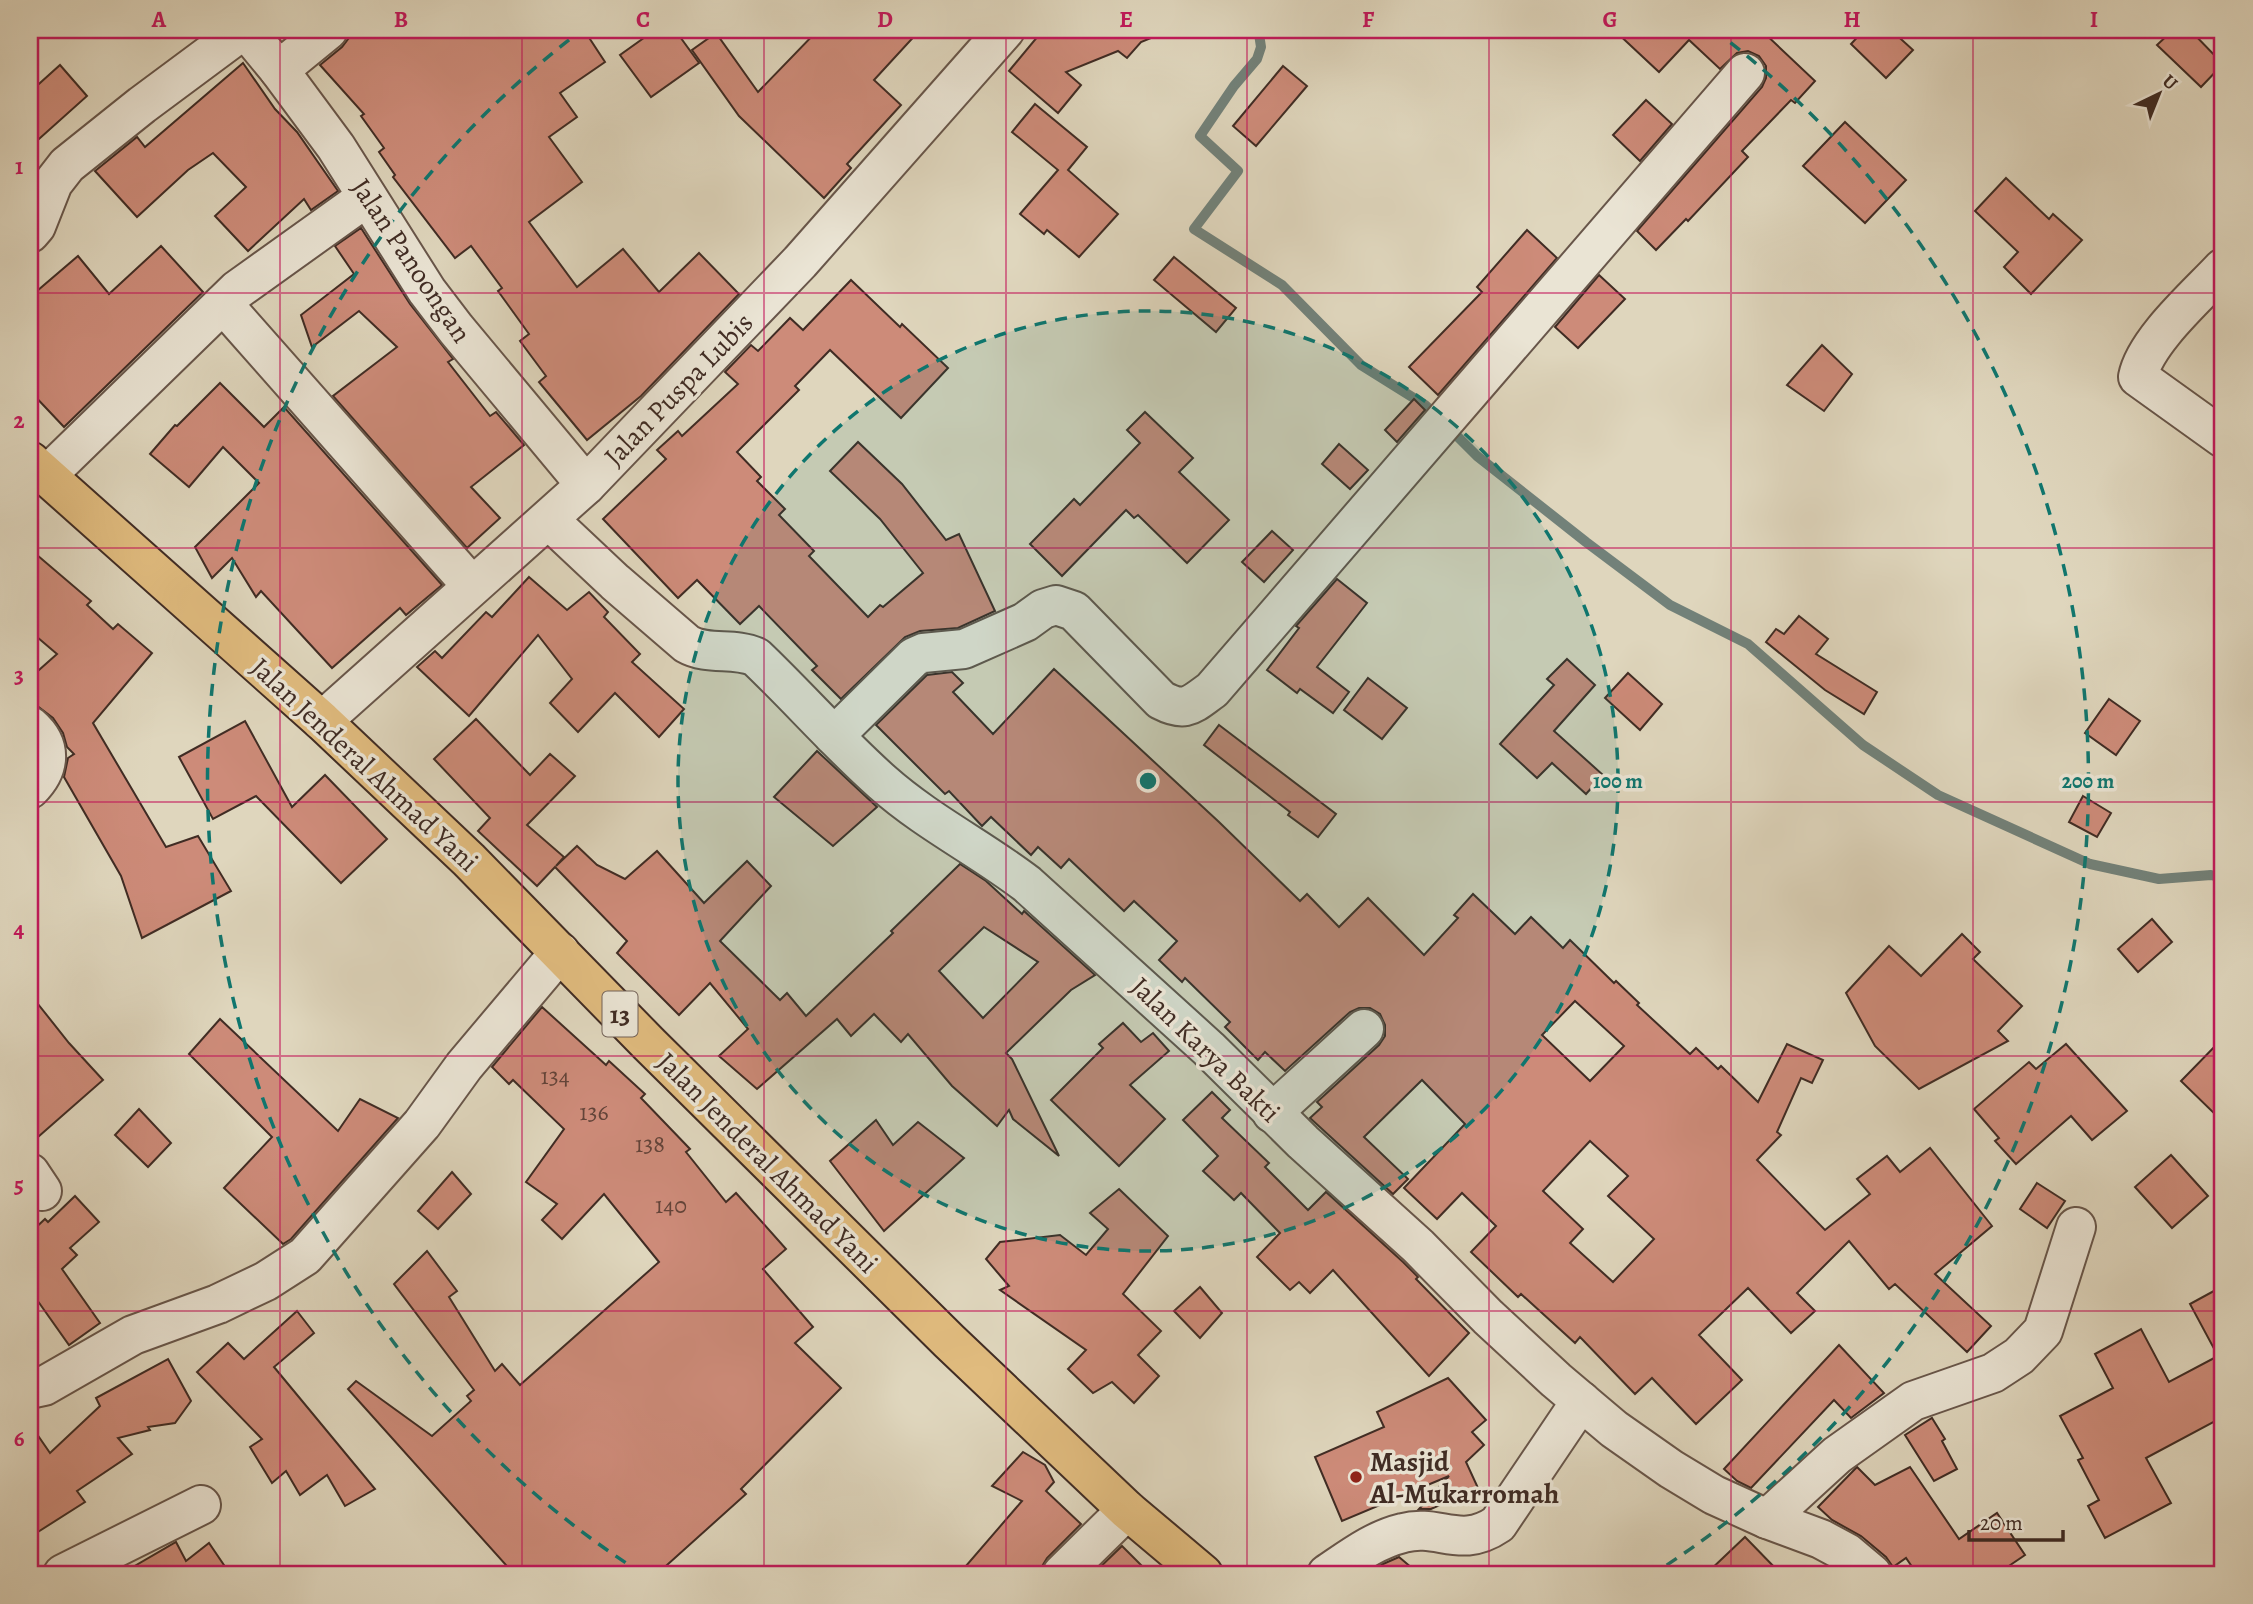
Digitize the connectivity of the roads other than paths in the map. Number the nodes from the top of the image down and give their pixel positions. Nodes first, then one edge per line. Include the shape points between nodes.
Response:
1 (245, 30) edge
2 (328, 30) edge
3 (1005, 30) edge
4 (279, 69) junction
5 (1745, 73) dead end
6 (368, 197) junction
7 (30, 233) edge
8 (2223, 268) edge
9 (223, 304) junction
10 (2223, 438) edge
11 (38, 468) edge
12 (586, 485) junction
13 (549, 520) junction
14 (471, 586) junction
15 (323, 721) junction
16 (30, 726) edge
17 (834, 736) junction
18 (30, 789) edge
19 (560, 952) junction
20 (1364, 1029) dead end
21 (1272, 1113) junction
22 (2076, 1227) dead end
23 (30, 1389) edge
24 (1581, 1401) junction
25 (201, 1505) dead end
26 (1128, 1510) junction
27 (1767, 1519) junction
28 (62, 1574) edge
29 (1062, 1574) edge
30 (1203, 1574) edge
31 (1327, 1574) edge
32 (1872, 1574) edge

1 - 4 street, Jalan Panoongan
1 - 7 street via 67,164
2 - 4 street
3 - 12 street, Jalan Puspa Lubis via 800,262
4 - 6 street, Jalan Panoongan
5 - 17 street via 1212,690 1192,705 1176,708 1161,700 1074,611 1056,605 964,649 914,657
6 - 9 street
6 - 12 street, Jalan Panoongan via 456,329
8 - 10 street via 2156,341 2138,377
9 - 11 street
9 - 14 street
11 - 15 highway, Jalan Jenderal Ahmad Yani / 13
12 - 13 street, Jalan Puspa Lubis
13 - 14 street, Jalan Puspa Lubis
13 - 17 street, Jalan Karya Bakti via 681,640 700,649 756,657
14 - 15 street, Jalan Puspa Lubis
15 - 19 highway, Jalan Jenderal Ahmad Yani / 13
16 - 18 street via 47,753
17 - 21 street, Jalan Karya Bakti via 928,819 1027,884
19 - 23 street via 464,1066 422,1124 305,1256 218,1304 133,1335 44,1386
19 - 26 highway, Jalan Jenderal Ahmad Yani / 13 via 949,1341
20 - 21 street
21 - 24 street, Jalan Karya Bakti
22 - 27 street via 2043,1331 2019,1356 1993,1373 1913,1401 1837,1455
24 - 27 street, Jalan Karya Bakti via 1671,1469
24 - 31 street via 1490,1530 1462,1537 1405,1532 1370,1546
25 - 28 street
26 - 29 street
26 - 30 highway, Jalan Jenderal Ahmad Yani / 13
27 - 32 street, Jalan Karya Bakti via 1821,1539

